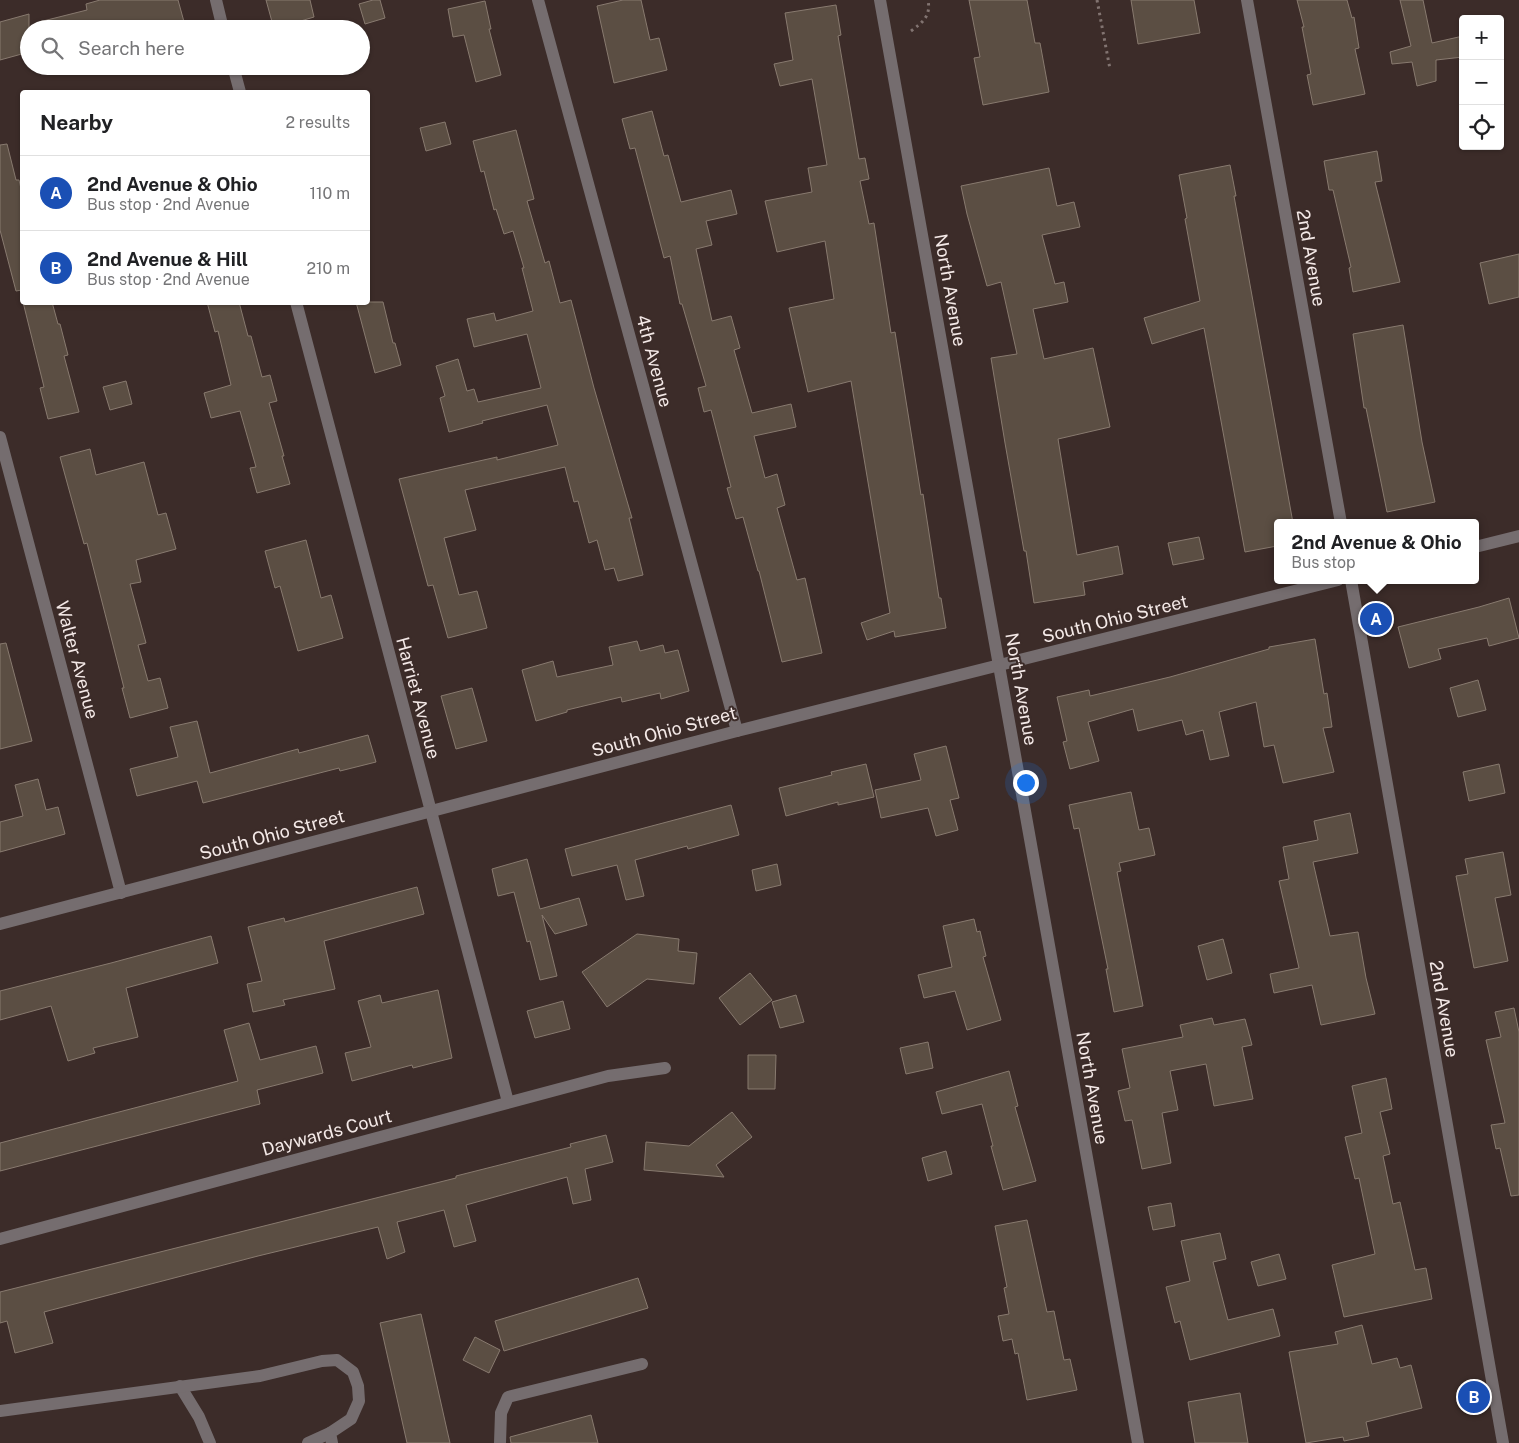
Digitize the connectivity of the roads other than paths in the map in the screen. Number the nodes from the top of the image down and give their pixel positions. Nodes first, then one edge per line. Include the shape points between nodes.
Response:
1 (216, 0) edge
2 (538, 0) edge
3 (880, 0) edge
4 (1248, 0) edge
5 (222, 20) edge
6 (235, 75) edge
7 (239, 90) edge
8 (297, 305) edge
9 (0, 437) edge
10 (1340, 519) edge
11 (1519, 536) edge
12 (1479, 546) edge
13 (1322, 584) edge
14 (1352, 584) edge
15 (999, 666) junction
16 (737, 731) junction
17 (430, 812) junction
18 (121, 893) junction
19 (0, 924) edge
20 (665, 1068) dead end
21 (508, 1102) junction
22 (0, 1239) edge
23 (642, 1364) dead end
24 (180, 1386) junction
25 (0, 1411) edge
26 (331, 1438) edge
27 (210, 1443) edge
28 (308, 1443) edge
29 (500, 1443) edge
30 (1138, 1443) edge
31 (1503, 1443) edge

1 - 5 street
2 - 16 street, 4th Avenue
3 - 15 street, North Avenue
4 - 10 street, 2nd Avenue
6 - 7 street
8 - 17 street, Harriet Avenue
9 - 18 street, Walter Avenue
11 - 12 street
13 - 15 street, South Ohio Street
14 - 31 street, 2nd Avenue
15 - 16 street, South Ohio Street
15 - 30 street, North Avenue
16 - 17 street, South Ohio Street
17 - 18 street, South Ohio Street
17 - 21 street, Harriet Avenue
18 - 19 street, South Ohio Street
20 - 21 street, Daywards Court via 608,1076
21 - 22 street, Daywards Court
23 - 29 street via 508,1398 501,1413
24 - 25 street
24 - 26 street via 260,1376 337,1360 353,1372 359,1401 350,1419
24 - 27 street
26 - 28 street

